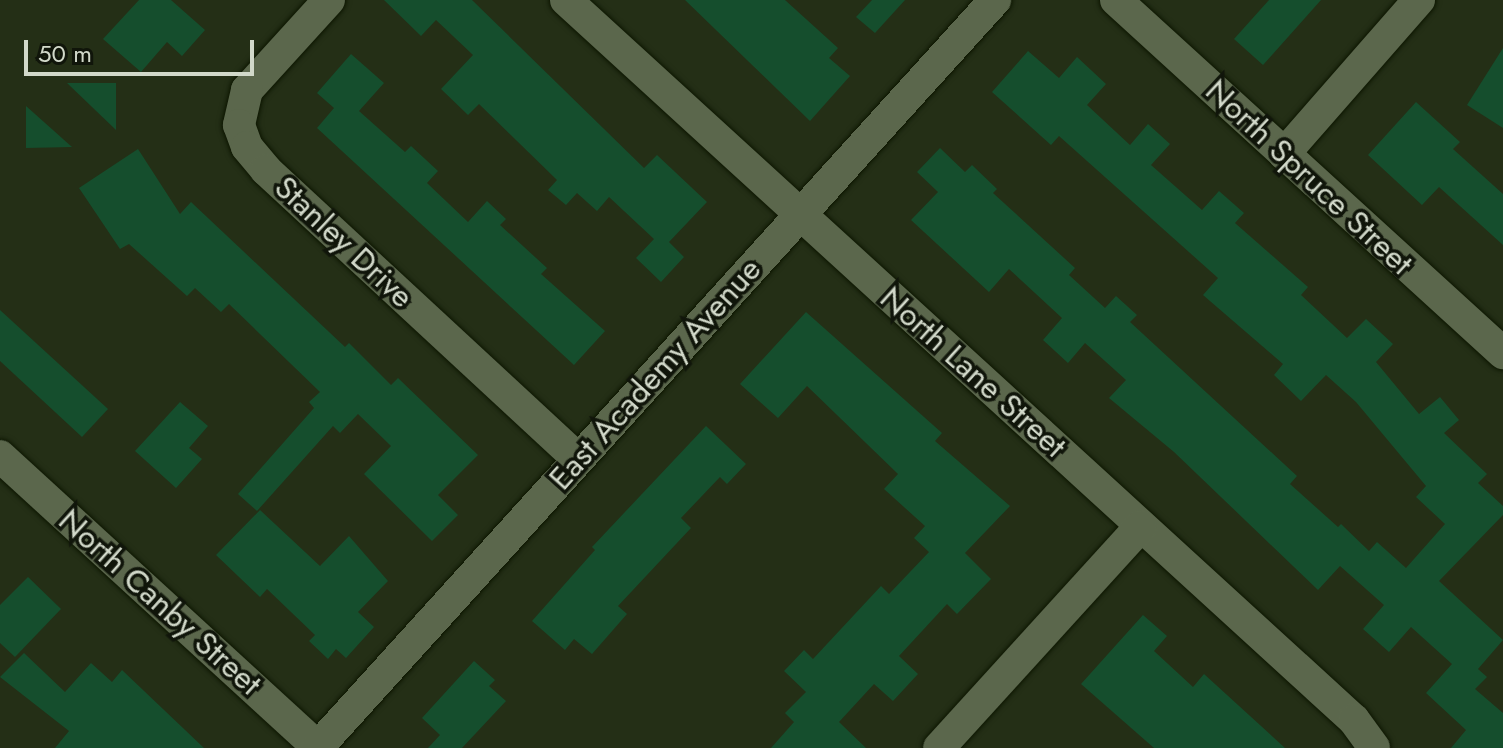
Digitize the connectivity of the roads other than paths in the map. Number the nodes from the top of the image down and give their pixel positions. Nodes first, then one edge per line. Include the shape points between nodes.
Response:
1 (329, 0) edge
2 (566, 0) edge
3 (995, 0) edge
4 (1116, 0) edge
5 (1419, 0) edge
6 (1284, 154) junction
7 (801, 214) junction
8 (1503, 353) edge
9 (0, 456) edge
10 (577, 458) junction
11 (1141, 526) junction
12 (318, 748) edge
13 (939, 748) edge
14 (1374, 748) edge

1 - 10 street, Stanley Drive via 247,90 239,125 247,147
2 - 7 street, North Lane Street
3 - 7 street, East Academy Avenue
4 - 6 street, North Spruce Street
5 - 6 street
6 - 8 street, North Spruce Street
7 - 10 street, East Academy Avenue
7 - 11 street, North Lane Street
9 - 12 street, North Canby Street
10 - 12 street, East Academy Avenue
11 - 13 street
11 - 14 street, North Lane Street via 1354,720

